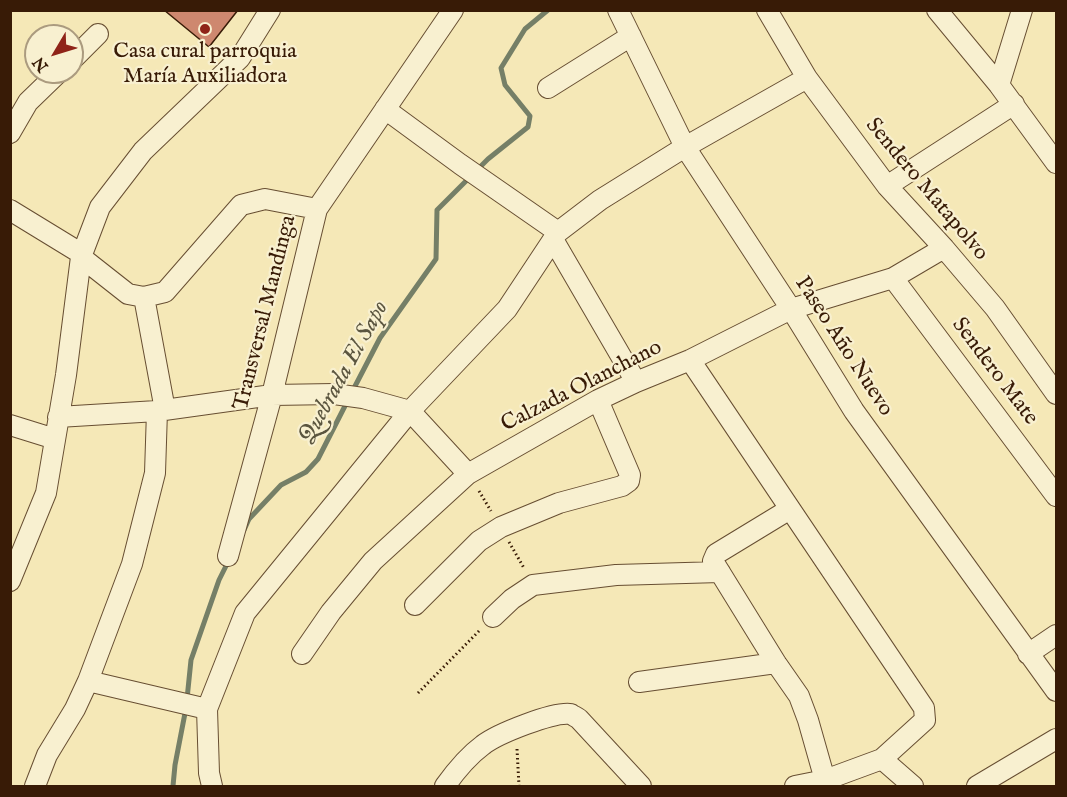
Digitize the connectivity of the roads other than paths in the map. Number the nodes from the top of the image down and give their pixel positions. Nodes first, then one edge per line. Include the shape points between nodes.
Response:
1 (270, 10) edge
2 (453, 10) edge
3 (618, 10) edge
4 (767, 10) edge
5 (937, 10) edge
6 (1022, 10) edge
7 (98, 34) dead end
8 (631, 36) junction
9 (84, 48) edge
10 (807, 78) junction
11 (47, 84) edge
12 (999, 85) junction
13 (548, 88) dead end
14 (1014, 104) junction
15 (385, 109) junction
16 (10, 133) edge
17 (685, 147) junction
18 (1056, 164) edge
19 (887, 186) junction
20 (317, 209) junction
21 (10, 210) edge
22 (556, 237) junction
23 (944, 248) junction
24 (82, 256) junction
25 (893, 278) junction
26 (144, 297) junction
27 (791, 309) junction
28 (690, 360) junction
29 (636, 381) junction
30 (272, 394) junction
31 (1056, 394) edge
32 (598, 400) junction
33 (161, 411) junction
34 (410, 411) junction
35 (58, 417) junction
36 (10, 425) edge
37 (55, 439) junction
38 (468, 474) junction
39 (1056, 496) edge
40 (790, 509) junction
41 (228, 556) dead end
42 (720, 573) junction
43 (10, 581) edge
44 (415, 605) dead end
45 (493, 617) road end
46 (1056, 635) edge
47 (302, 654) dead end
48 (1028, 654) junction
49 (776, 663) junction
50 (88, 681) junction
51 (639, 682) dead end
52 (1056, 691) edge
53 (195, 706) junction
54 (1056, 739) edge
55 (882, 759) junction
56 (825, 780) junction
57 (35, 786) edge
58 (212, 786) edge
59 (445, 786) edge
60 (641, 786) edge
61 (795, 786) edge
62 (912, 786) edge
63 (977, 786) edge

1 - 24 street via 235,63 143,151 100,207
2 - 15 street, Transversal Mandinga
3 - 8 street, Paseo Año Nuevo
4 - 10 street, Sendero Matapolvo
5 - 12 street
6 - 12 street
7 - 9 street
8 - 13 street
8 - 17 street, Paseo Año Nuevo
10 - 17 street
10 - 19 street, Sendero Matapolvo
11 - 16 street via 28,102
12 - 14 street
14 - 18 street
14 - 19 street
15 - 20 street, Transversal Mandinga
15 - 22 street
17 - 22 street via 600,200
17 - 27 street, Paseo Año Nuevo
19 - 23 street, Sendero Matapolvo
20 - 26 street via 265,199 241,205 165,292
20 - 30 street, Transversal Mandinga
21 - 24 street
22 - 29 street
22 - 34 street via 507,309
23 - 25 street, Calzada Olanchano
23 - 31 street, Sendero Matapolvo via 995,308
24 - 26 street via 128,294
24 - 35 street
25 - 27 street, Calzada Olanchano
25 - 39 street, Sendero Mate
26 - 33 street
27 - 28 street, Calzada Olanchano
27 - 48 street, Paseo Año Nuevo via 854,411
28 - 29 street, Calzada Olanchano
28 - 40 street
29 - 32 street, Calzada Olanchano
30 - 33 street
30 - 34 street via 334,394
30 - 41 street, Transversal Mandinga
32 - 38 street, Calzada Olanchano
32 - 44 street via 629,480 622,486 559,503 501,527 479,541
33 - 35 street
33 - 50 street via 155,473 132,564
34 - 38 street
34 - 53 street via 245,613
35 - 37 street
36 - 37 street
37 - 43 street via 46,492
38 - 47 street, Calzada Olanchano via 373,561
40 - 42 street via 716,554 713,561
40 - 55 street via 924,708 925,720
42 - 45 street via 616,575 533,585
42 - 49 street
46 - 48 street
48 - 52 street, Paseo Año Nuevo
49 - 51 street
49 - 56 street via 799,696
50 - 53 street
50 - 57 street via 47,755
53 - 58 street
54 - 63 street
55 - 56 street
55 - 62 street
56 - 61 street
59 - 60 street via 482,745 516,727 571,714

